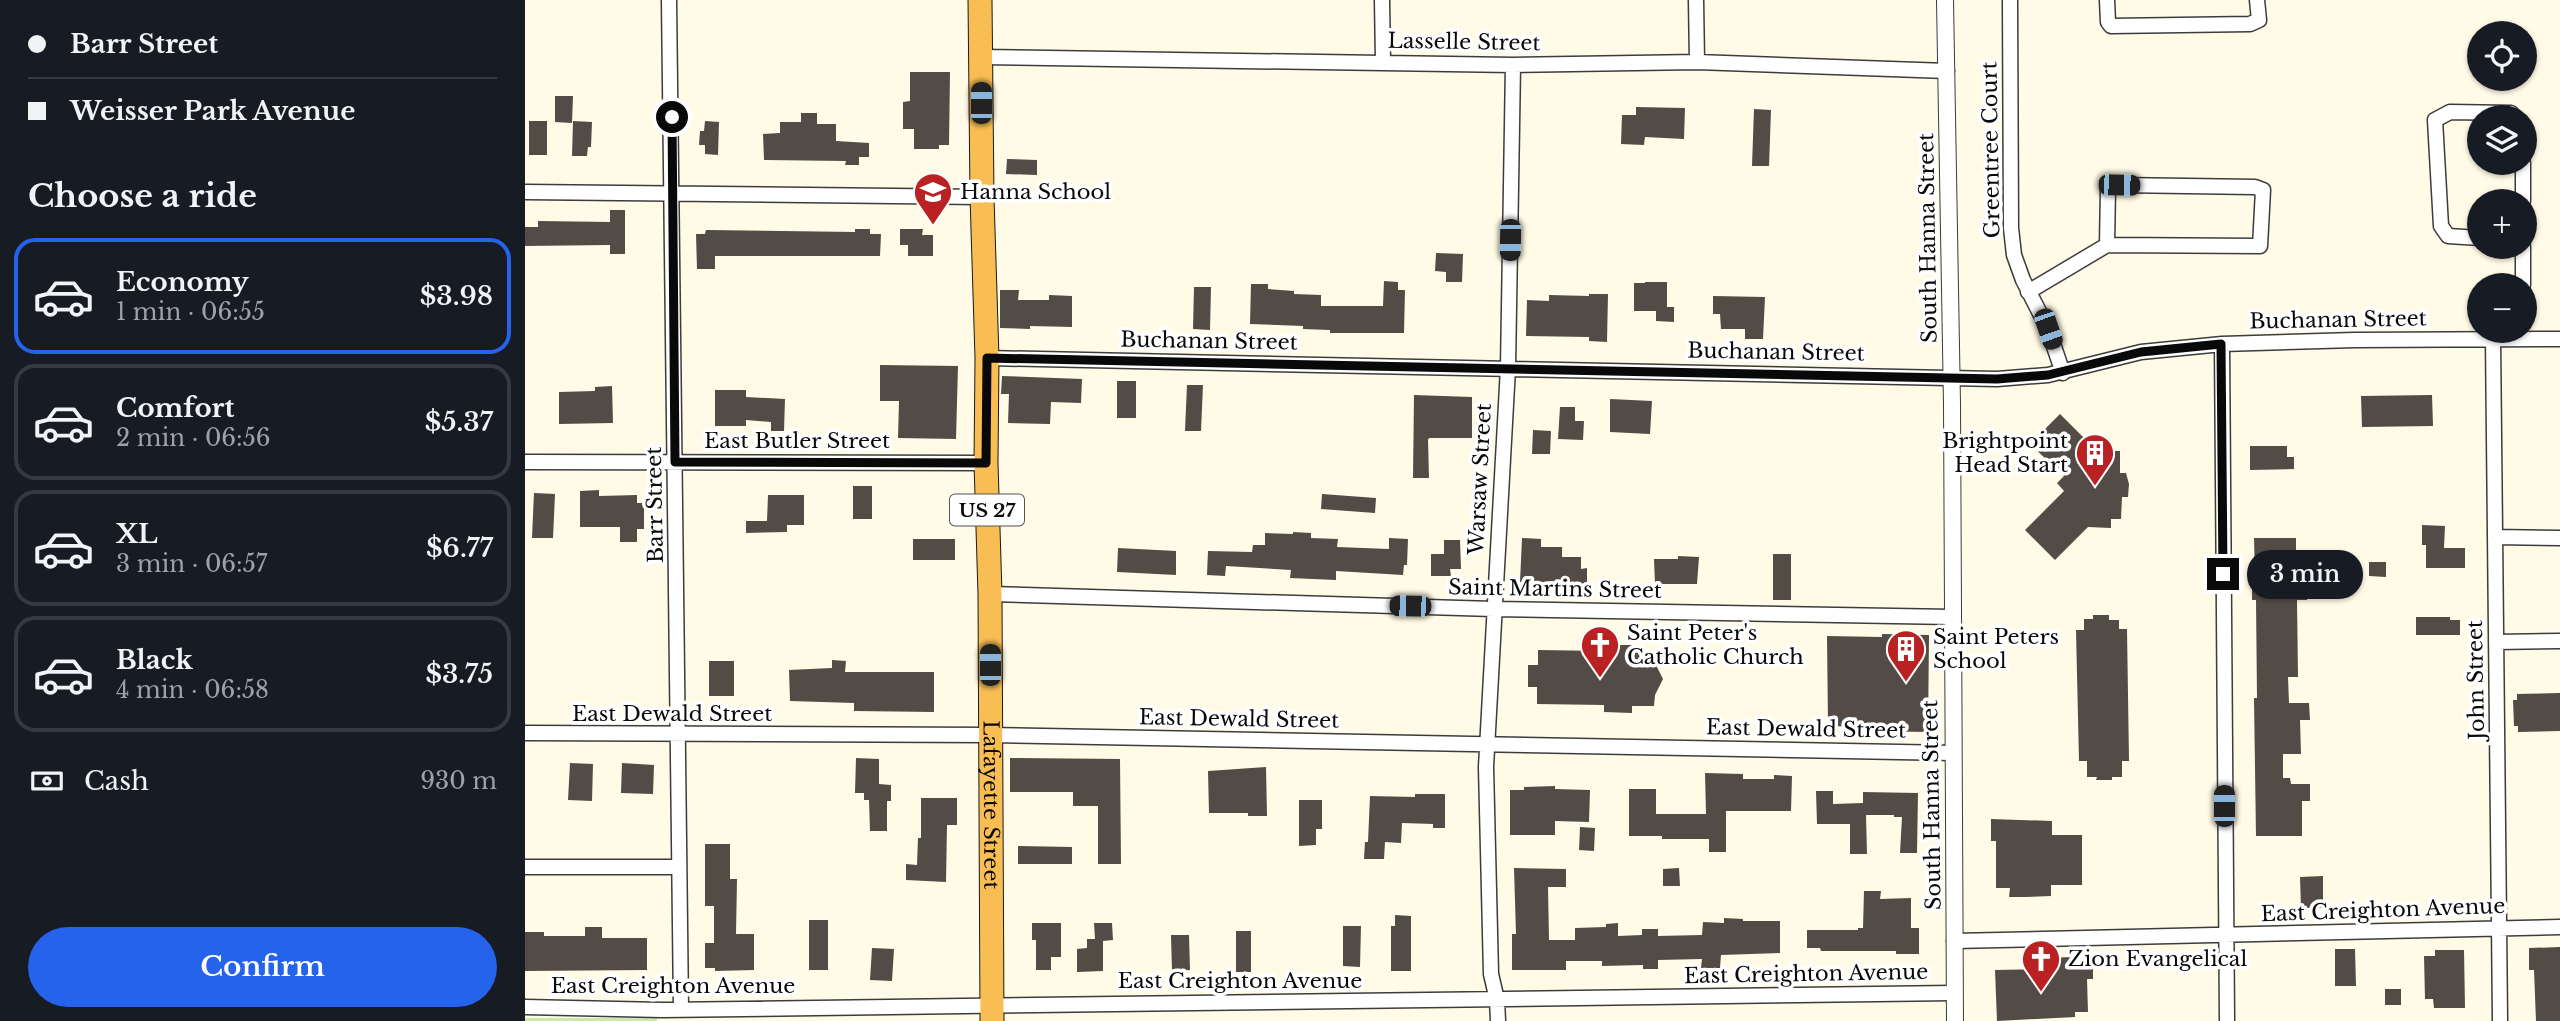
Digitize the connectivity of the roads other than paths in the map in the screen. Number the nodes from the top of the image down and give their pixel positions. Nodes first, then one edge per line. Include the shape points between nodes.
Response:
1 (669, 0) edge
2 (980, 0) edge
3 (1382, 0) edge
4 (1696, 0) edge
5 (1945, 0) edge
6 (2010, 0) edge
7 (2107, 0) edge
8 (2257, 0) edge
9 (981, 57) junction
10 (1383, 61) junction
11 (1697, 62) junction
12 (1513, 65) junction
13 (1947, 71) junction
14 (2467, 112) edge
15 (525, 192) edge
16 (673, 192) junction
17 (982, 197) junction
18 (2467, 237) edge
19 (2107, 245) junction
20 (2028, 292) junction
21 (2537, 336) edge
22 (2467, 339) edge
23 (2560, 339) edge
24 (2493, 343) edge
25 (2221, 344) junction
26 (987, 358) junction
27 (1508, 368) junction
28 (2063, 373) junction
29 (1951, 377) junction
30 (525, 462) edge
31 (675, 462) junction
32 (986, 463) junction
33 (2495, 537) junction
34 (2560, 538) edge
35 (990, 594) junction
36 (1493, 609) junction
37 (1952, 617) junction
38 (2560, 641) edge
39 (2496, 642) junction
40 (525, 733) edge
41 (678, 735) junction
42 (989, 735) junction
43 (1487, 745) junction
44 (1953, 753) junction
45 (525, 867) edge
46 (679, 867) junction
47 (2560, 927) edge
48 (2500, 928) junction
49 (2225, 936) junction
50 (1954, 942) junction
51 (1955, 993) junction
52 (1497, 1000) junction
53 (525, 1007) edge
54 (681, 1009) junction
55 (992, 1013) edge
56 (1498, 1021) edge
57 (1955, 1021) edge
58 (2227, 1021) edge
59 (2500, 1021) edge

1 - 16 street, Barr Street
2 - 9 highway, Lafayette Street / US 27
3 - 10 street
4 - 11 street
5 - 13 street, South Hanna Street
6 - 20 street, Greentree Court via 2011,228 2014,255
7 - 8 street via 2111,26 2250,24 2259,20
9 - 10 street, Lasselle Street
9 - 17 highway, Lafayette Street / US 27
10 - 12 street, Lasselle Street
11 - 12 street, Lasselle Street
11 - 13 street, Lasselle Street
12 - 27 street, Warsaw Street
13 - 29 street, South Hanna Street
14 - 18 street via 2450,112 2435,120 2441,226 2448,236
15 - 16 street
16 - 17 street
16 - 31 street, Barr Street
17 - 26 highway, Lafayette Street / US 27
19 - 19 street via 2260,246 2263,190 2108,188
19 - 20 street
20 - 28 street, Greentree Court via 2048,329
21 - 23 street, Buchanan Street
22 - 25 street, Buchanan Street
24 - 33 street, John Street
25 - 28 street, Buchanan Street via 2141,352
25 - 49 street
26 - 27 street, Buchanan Street
26 - 32 highway, Lafayette Street / US 27
27 - 29 street, Buchanan Street
27 - 36 street, Warsaw Street
28 - 29 street, Buchanan Street via 1997,379
29 - 37 street, South Hanna Street
30 - 31 street, East Butler Street
31 - 32 street, East Butler Street
31 - 41 street, Barr Street
32 - 35 highway, Lafayette Street / US 27
33 - 34 street
33 - 39 street, John Street
35 - 36 street, Saint Martins Street
35 - 42 highway, Lafayette Street / US 27
36 - 37 street, Saint Martins Street
36 - 43 street, Warsaw Street
37 - 44 street, South Hanna Street
38 - 39 street
39 - 48 street, John Street
40 - 41 street, East Dewald Street
41 - 42 street, East Dewald Street
41 - 46 street, Barr Street
42 - 43 street, East Dewald Street
42 - 55 highway, Lafayette Street / US 27
43 - 44 street, East Dewald Street
43 - 52 street, Warsaw Street via 1490,974
44 - 50 street, South Hanna Street
45 - 46 street
46 - 54 street, Barr Street
47 - 48 street, East Creighton Avenue
48 - 49 street, East Creighton Avenue
48 - 59 street, John Street
49 - 50 street, East Creighton Avenue
49 - 58 street
50 - 51 street, South Hanna Street
51 - 52 street, East Creighton Avenue
51 - 57 street, South Hanna Street
52 - 55 street, East Creighton Avenue
52 - 56 street, Warsaw Street
53 - 54 street, East Creighton Avenue
54 - 55 street, East Creighton Avenue

